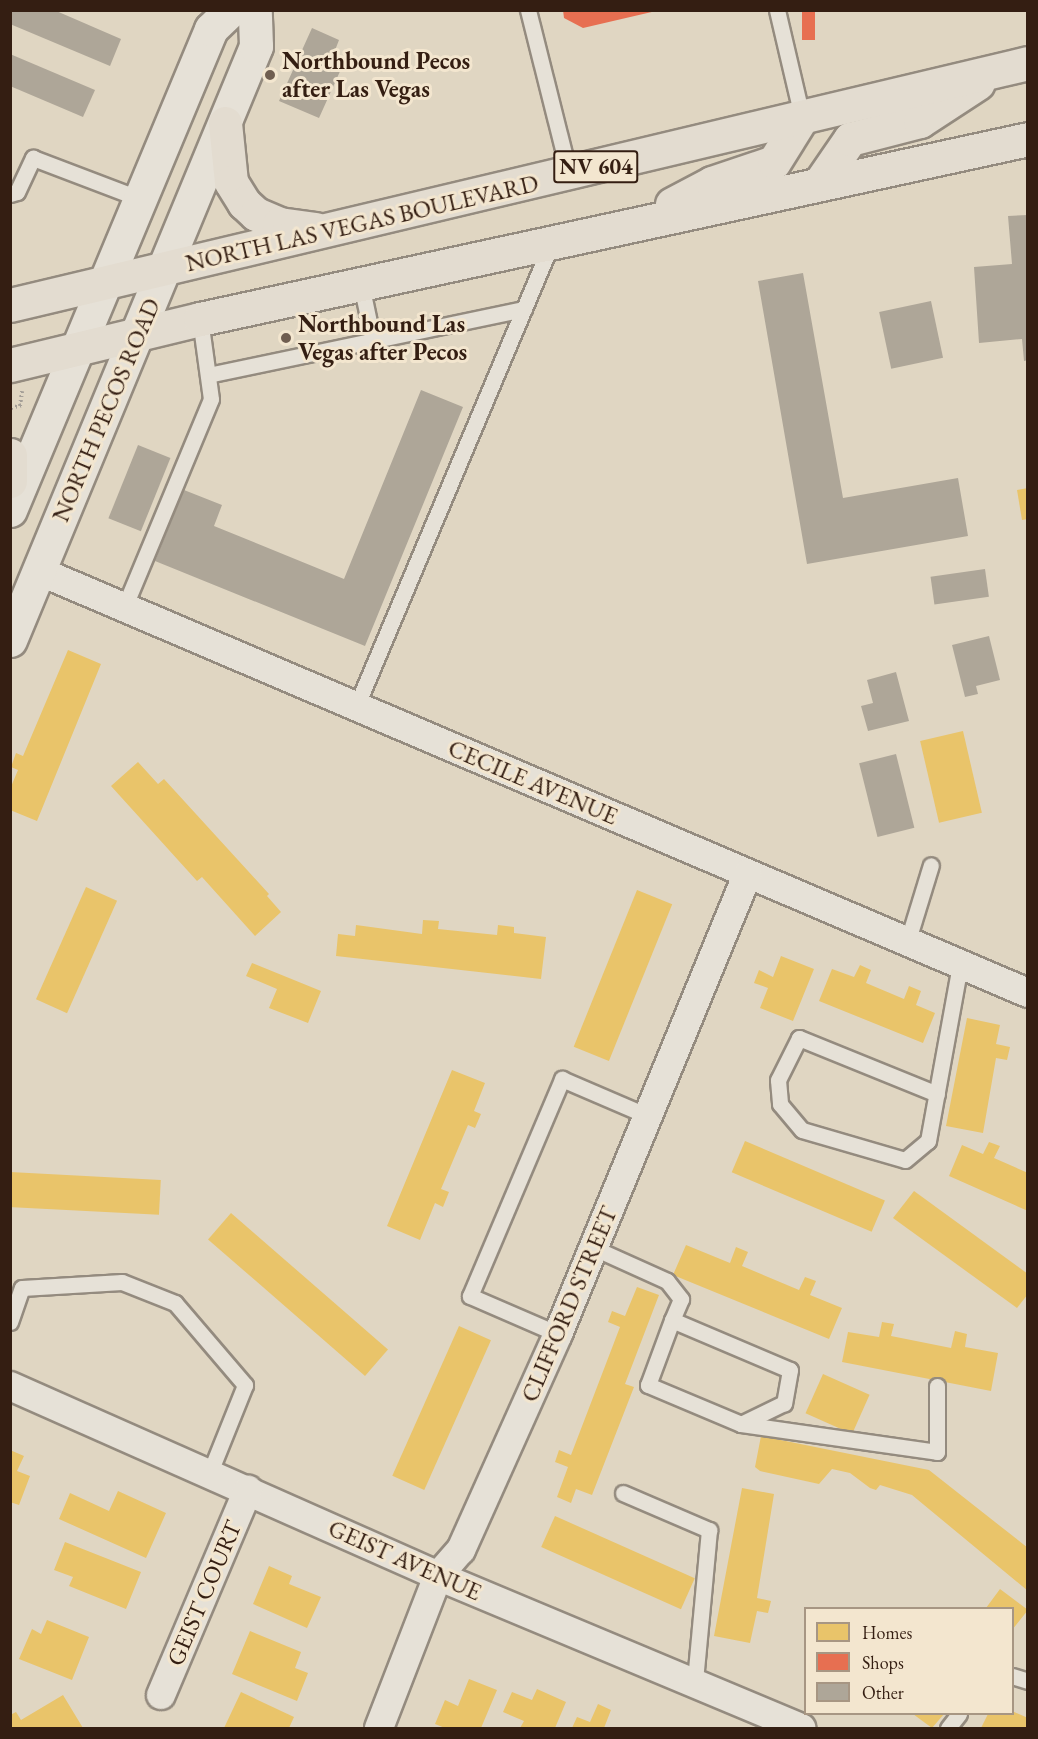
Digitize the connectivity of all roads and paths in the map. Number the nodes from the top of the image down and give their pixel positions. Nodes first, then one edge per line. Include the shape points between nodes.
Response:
1 (231, 10) edge
2 (255, 10) edge
3 (528, 10) edge
4 (777, 10) edge
5 (1012, 66) edge
6 (802, 117) junction
7 (225, 123) junction
8 (1028, 139) edge
9 (569, 173) junction
10 (819, 184) junction
11 (10, 194) edge
12 (141, 199) junction
13 (631, 225) junction
14 (330, 231) junction
15 (552, 242) junction
16 (164, 270) junction
17 (105, 284) junction
18 (361, 284) junction
19 (10, 305) edge
20 (524, 309) junction
21 (200, 318) junction
22 (138, 333) junction
23 (373, 340) junction
24 (78, 347) junction
25 (208, 375) junction
26 (16, 377) edge
27 (20, 405) dead end
28 (10, 454) edge
29 (10, 482) edge
30 (10, 510) edge
31 (39, 571) junction
32 (124, 608) junction
33 (10, 640) edge
34 (356, 707) junction
35 (931, 865) dead end
36 (748, 874) junction
37 (908, 940) junction
38 (960, 964) junction
39 (1028, 993) edge
40 (937, 1094) junction
41 (648, 1116) junction
42 (594, 1248) junction
43 (672, 1320) junction
44 (10, 1322) edge
45 (558, 1334) junction
46 (10, 1386) edge
47 (937, 1386) dead end
48 (741, 1424) junction
49 (210, 1472) junction
50 (248, 1490) junction
51 (623, 1493) dead end
52 (438, 1576) junction
53 (695, 1682) junction
54 (161, 1695) dead end
55 (958, 1715) edge
56 (379, 1728) edge
57 (802, 1728) edge
58 (948, 1728) edge

1 - 12 main road, NORTH PECOS ROAD via 212,29
2 - 7 main road, NORTH PECOS ROAD via 256,46
3 - 9 lane
4 - 6 lane
5 - 6 main road, NORTH LAS VEGAS BOULEVARD / NV 604
5 - 10 main road via 920,121 850,138
6 - 9 main road, NORTH LAS VEGAS BOULEVARD / NV 604
6 - 13 main road via 774,162 712,183
7 - 14 main road via 231,182 244,203 256,214 279,224
7 - 16 main road, NORTH PECOS ROAD
8 - 10 main road
9 - 14 main road, NORTH LAS VEGAS BOULEVARD / NV 604
10 - 13 main road
11 - 12 lane via 17,192 33,158
12 - 17 main road, NORTH PECOS ROAD
13 - 15 main road
14 - 16 main road, NORTH LAS VEGAS BOULEVARD / NV 604
15 - 18 main road
15 - 20 lane
16 - 17 main road, NORTH LAS VEGAS BOULEVARD / NV 604
16 - 22 main road, NORTH PECOS ROAD
17 - 19 main road, NORTH LAS VEGAS BOULEVARD / NV 604
17 - 24 main road, NORTH PECOS ROAD
18 - 21 main road
18 - 23 lane
20 - 23 lane
20 - 34 lane
21 - 22 main road
21 - 25 lane
22 - 24 main road
22 - 31 main road, NORTH PECOS ROAD
23 - 25 lane
24 - 26 main road
24 - 30 main road, NORTH PECOS ROAD
25 - 32 lane via 211,399
26 - 27 path
28 - 29 main road
31 - 32 street, CECILE AVENUE
31 - 33 main road, NORTH PECOS ROAD
32 - 34 street, CECILE AVENUE
34 - 36 street, CECILE AVENUE
35 - 37 lane
36 - 37 street, CECILE AVENUE
36 - 41 street, CLIFFORD STREET
37 - 38 street, CECILE AVENUE
38 - 39 street, CECILE AVENUE
38 - 40 lane
40 - 40 lane via 928,1141 905,1160 802,1130 780,1104 778,1080 799,1038
41 - 42 street, CLIFFORD STREET
41 - 45 lane via 562,1080 470,1296
42 - 43 lane via 667,1281 681,1299
42 - 45 street, CLIFFORD STREET
43 - 48 lane via 648,1384
43 - 48 lane via 790,1370 783,1403
44 - 49 lane via 21,1288 122,1282 175,1304 245,1385
45 - 52 street, CLIFFORD STREET via 461,1550
46 - 49 street, GEIST AVENUE
47 - 48 lane via 937,1452
49 - 50 street, GEIST AVENUE
50 - 52 street, GEIST AVENUE
50 - 54 street, GEIST COURT
51 - 53 lane via 708,1530
52 - 53 street, GEIST AVENUE
52 - 56 street, CLIFFORD STREET
53 - 57 street, GEIST AVENUE
55 - 58 lane

